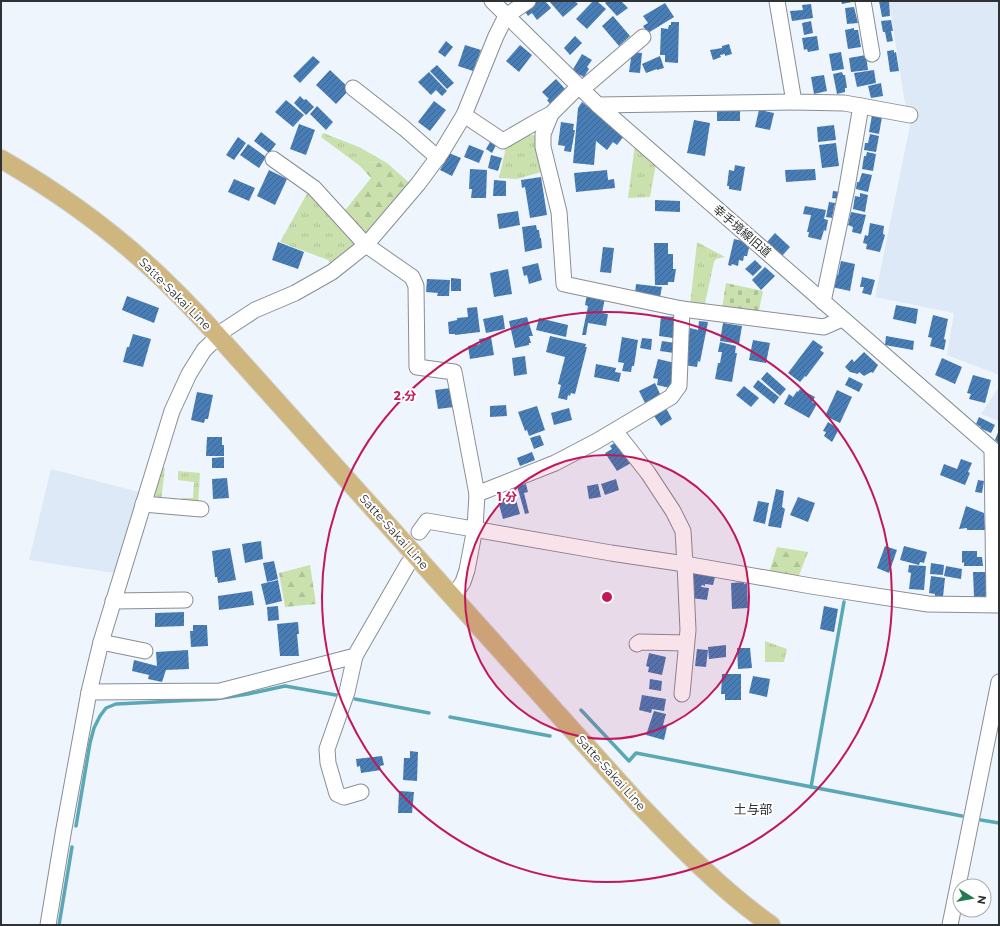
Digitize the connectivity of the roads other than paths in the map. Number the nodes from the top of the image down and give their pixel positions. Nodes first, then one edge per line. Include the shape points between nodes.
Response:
1 (492, 1) edge
2 (528, 1) edge
3 (777, 1) edge
4 (863, 1) edge
5 (506, 16) junction
6 (643, 36) dead end
7 (872, 54) dead end
8 (353, 88) dead end
9 (580, 88) junction
10 (794, 102) junction
11 (598, 105) junction
12 (861, 106) junction
13 (551, 114) junction
14 (464, 115) junction
15 (910, 115) dead end
16 (438, 158) junction
17 (1, 159) edge
18 (274, 159) dead end
19 (366, 245) junction
20 (823, 302) junction
21 (682, 309) junction
22 (842, 319) junction
23 (218, 336) junction
24 (615, 431) junction
25 (996, 452) edge
26 (477, 494) junction
27 (143, 504) junction
28 (201, 509) dead end
29 (475, 528) junction
30 (419, 532) dead end
31 (415, 556) junction
32 (686, 564) junction
33 (450, 595) junction
34 (185, 600) dead end
35 (113, 601) junction
36 (997, 605) edge
37 (101, 642) junction
38 (686, 643) junction
39 (637, 644) dead end
40 (145, 651) dead end
41 (355, 656) junction
42 (999, 682) edge
43 (89, 692) junction
44 (682, 694) dead end
45 (362, 792) dead end
46 (48, 925) edge
47 (771, 925) edge
48 (950, 925) edge

1 - 5 street, 幸手境線旧道
2 - 5 street
3 - 10 street
4 - 7 street
5 - 9 street, 幸手境線旧道
5 - 14 street
6 - 9 street
8 - 16 street
9 - 11 street, 幸手境線旧道
9 - 13 street
10 - 11 street
10 - 12 street
11 - 20 street, 幸手境線旧道
12 - 15 street
12 - 20 street
13 - 14 street via 503,142
13 - 21 street via 544,134 543,148 559,212 564,284
14 - 16 street
16 - 19 street
17 - 23 main road, Satte-Sakai Line via 52,190 113,236 178,294
18 - 19 street via 314,188
19 - 23 street via 332,272 295,293 255,310
19 - 26 street via 412,277 416,286 417,367 454,372
20 - 22 street, 幸手境線旧道
21 - 22 street via 824,327
21 - 24 street via 679,386 671,397
22 - 25 street, 幸手境線旧道
23 - 27 street via 204,350 189,374 172,410
23 - 31 main road, Satte-Sakai Line
24 - 26 street via 555,463
24 - 32 street via 648,472 673,511 683,531
25 - 36 street
26 - 29 street
27 - 28 street
27 - 35 street
29 - 30 street via 428,521
29 - 32 street
29 - 33 street via 463,582
31 - 33 main road, Satte-Sakai Line
31 - 41 street
32 - 36 street via 928,604
32 - 38 street
33 - 47 main road, Satte-Sakai Line via 666,833 733,895
34 - 35 street
35 - 37 street
37 - 40 street
37 - 43 street
38 - 39 street
38 - 44 street
41 - 43 street via 220,691
41 - 45 street via 347,692 327,749 337,794 344,797
42 - 48 street
43 - 46 street

